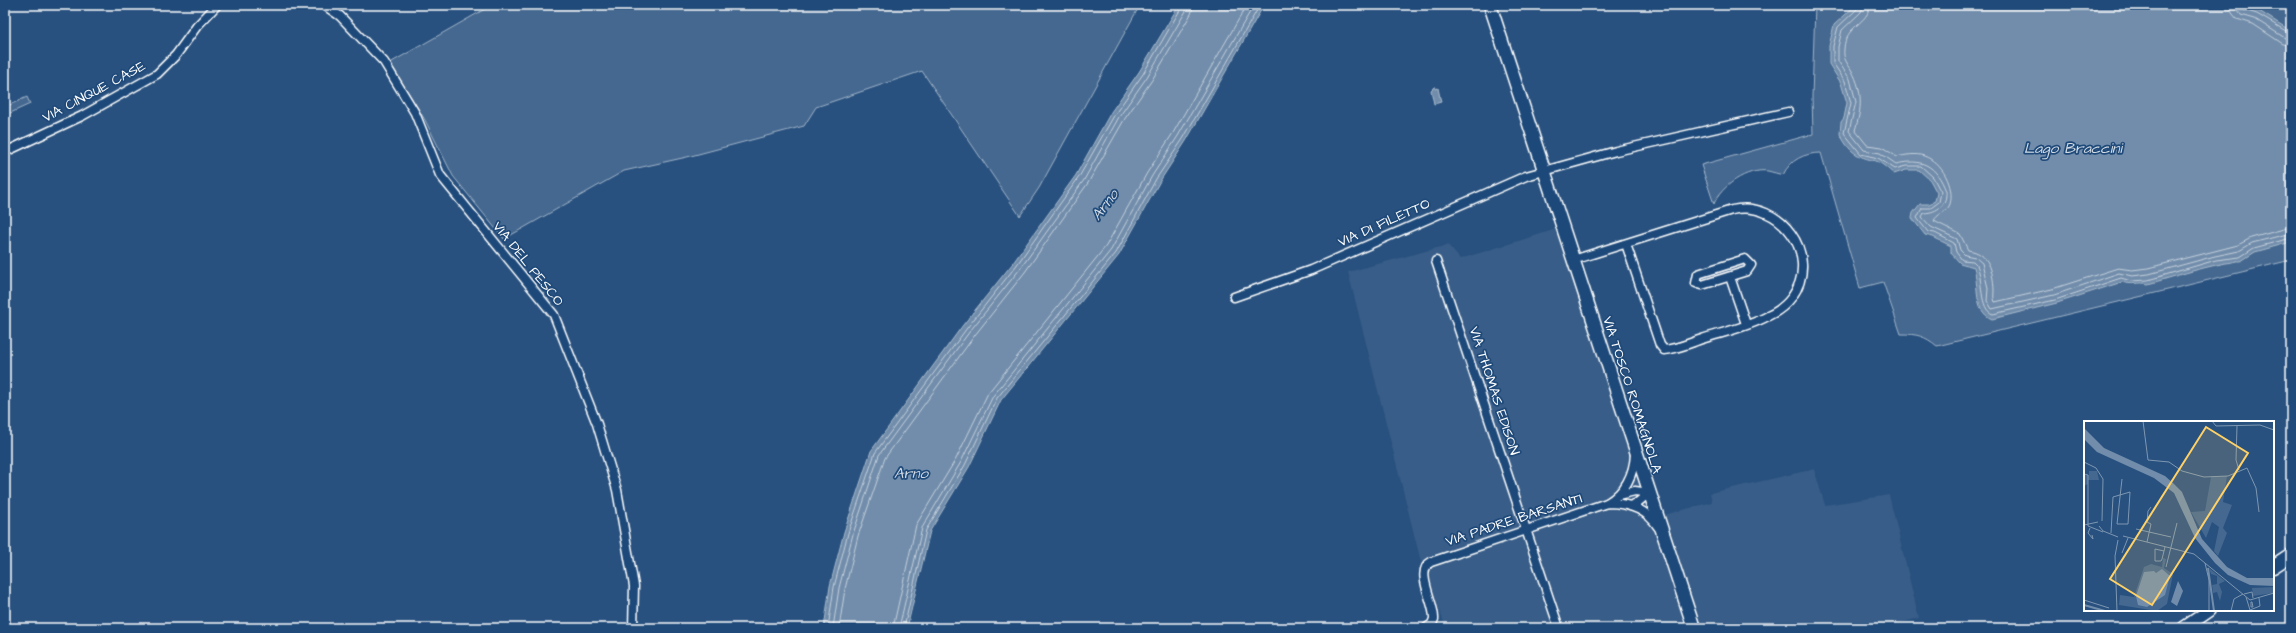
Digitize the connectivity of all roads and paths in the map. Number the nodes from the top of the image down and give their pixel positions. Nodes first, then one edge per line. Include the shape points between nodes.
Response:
1 (217, 5) edge
2 (324, 5) edge
3 (1490, 5) edge
4 (1788, 112) dead end
5 (5, 152) edge
6 (1544, 172) junction
7 (1626, 244) junction
8 (1436, 260) dead end
9 (1573, 260) junction
10 (1730, 277) junction
11 (1234, 297) dead end
12 (1746, 324) junction
13 (1636, 452) junction
14 (1649, 493) junction
15 (1618, 495) junction
16 (1607, 503) junction
17 (1630, 506) junction
18 (1527, 530) junction
19 (1662, 532) junction
20 (2291, 555) edge
21 (2274, 566) edge
22 (2209, 611) edge
23 (633, 628) edge
24 (1426, 628) edge
25 (1559, 628) edge
26 (1694, 628) edge
27 (2184, 628) edge

1 - 5 street, VIA CINQUE CASE via 157,74 82,116
2 - 23 street, VIA DEL PESCO via 340,16 384,62 415,113 440,175 554,315 597,424 617,490 634,586
3 - 6 main road, VIA TOSCO ROMAGNOLA
4 - 6 street, VIA DI FILETTO via 1606,154
6 - 9 main road, VIA TOSCO ROMAGNOLA
6 - 11 street, VIA DI FILETTO via 1512,181 1311,270
7 - 9 street
7 - 12 street via 1663,350
7 - 12 street via 1736,209 1756,209 1778,218 1798,245 1801,267 1799,282 1794,295 1785,305 1768,316
8 - 18 street, VIA THOMAS EDISON
9 - 13 main road, VIA TOSCO ROMAGNOLA
10 - 10 street via 1748,270 1751,267 1749,261 1699,274 1696,281 1698,285 1702,285
10 - 12 street
13 - 14 main road, VIA TOSCO ROMAGNOLA
13 - 15 street, VIA PADRE BARSANTI via 1628,480
14 - 15 street, VIA PADRE BARSANTI via 1635,491
14 - 17 street
14 - 19 main road, VIA TOSCO ROMAGNOLA
15 - 16 street, VIA PADRE BARSANTI
16 - 17 street, VIA PADRE BARSANTI
16 - 18 street, VIA PADRE BARSANTI
17 - 19 street, VIA PADRE BARSANTI via 1648,515
18 - 24 street, VIA PADRE BARSANTI via 1429,563 1424,569 1424,574 1434,616 1433,623
18 - 25 street, VIA THOMAS EDISON
19 - 26 main road, VIA TOSCO ROMAGNOLA
20 - 21 main road
22 - 27 main road

